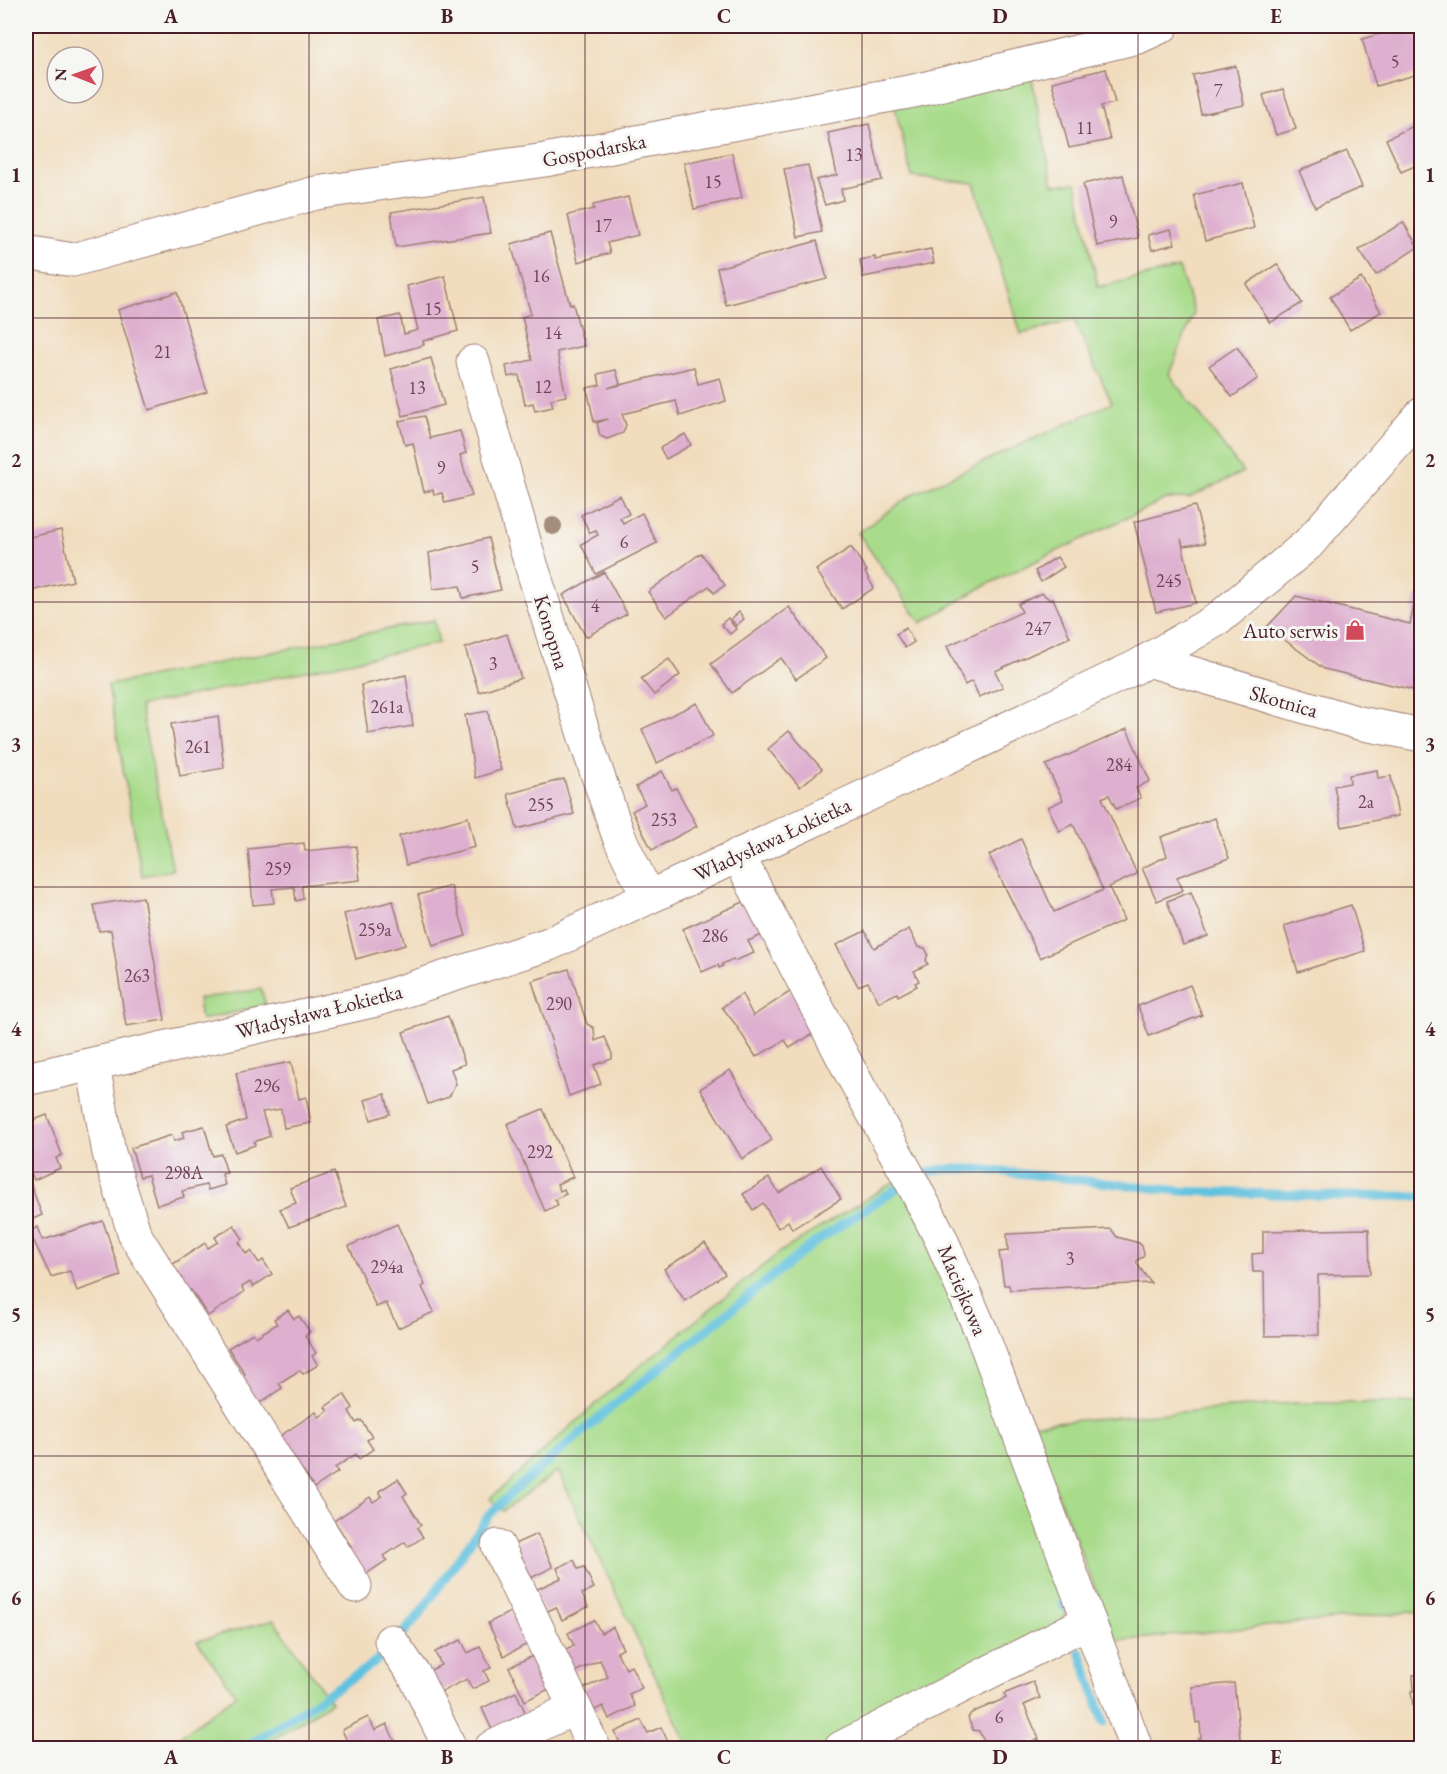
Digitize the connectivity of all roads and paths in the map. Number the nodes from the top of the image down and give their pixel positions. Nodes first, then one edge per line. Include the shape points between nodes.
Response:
1 (1162, 26) edge
2 (26, 252) edge
3 (473, 362) dead end
4 (1422, 414) edge
5 (1148, 660) junction
6 (1422, 735) edge
7 (738, 855) junction
8 (648, 897) junction
9 (93, 1065) junction
10 (26, 1079) edge
11 (498, 1546) dead end
12 (355, 1586) dead end
13 (1089, 1621) junction
14 (391, 1641) dead end
15 (575, 1708) junction
16 (450, 1749) edge
17 (490, 1749) edge
18 (594, 1749) edge
19 (841, 1749) edge
20 (1136, 1749) edge

1 - 2 street, Gospodarska via 1138,37 914,90 545,160 316,193 73,260
3 - 8 street, Konopna via 587,744 619,837
4 - 5 street, Władysława Łokietka via 1308,544 1223,616
5 - 6 street, Skotnica via 1359,723
5 - 7 street, Władysława Łokietka
7 - 8 street, Władysława Łokietka
7 - 13 street, Maciejkowa via 941,1239 981,1331
8 - 9 street, Władysława Łokietka via 549,944 372,1001
9 - 10 street, Władysława Łokietka
9 - 12 street via 109,1153 135,1235
11 - 15 street
13 - 19 street
13 - 20 street, Maciejkowa
14 - 16 street via 415,1676
15 - 17 street
15 - 18 street

